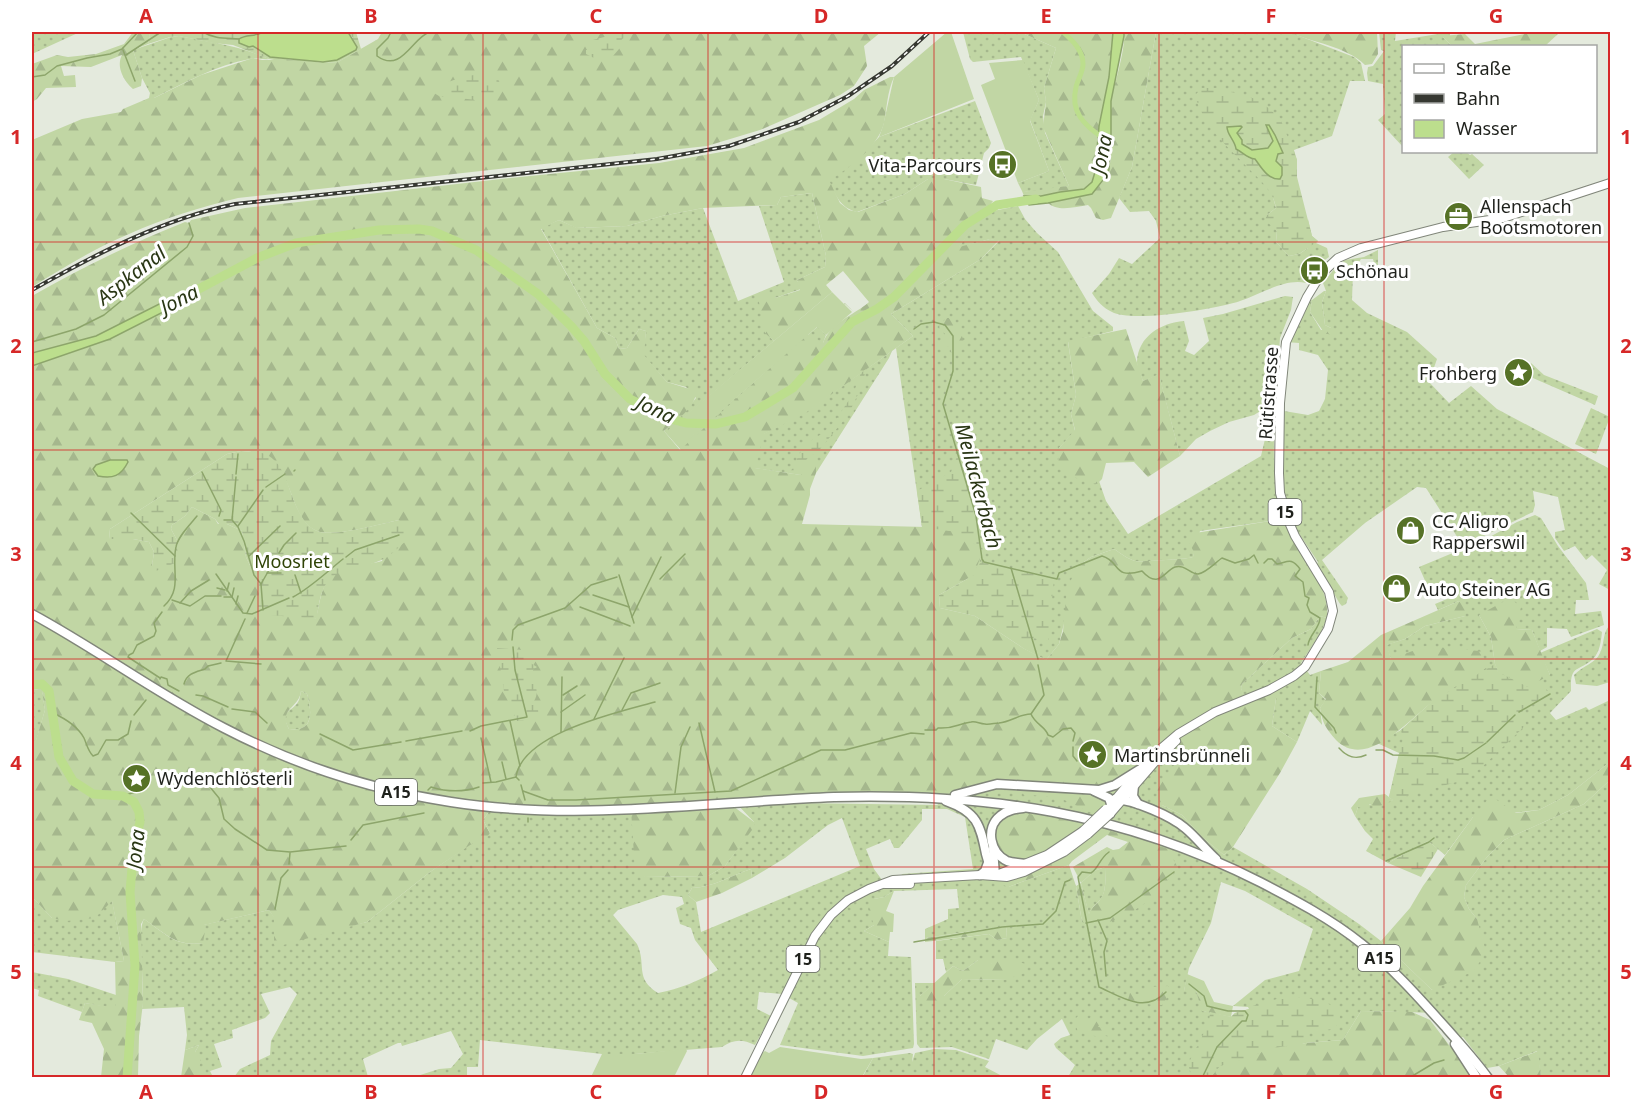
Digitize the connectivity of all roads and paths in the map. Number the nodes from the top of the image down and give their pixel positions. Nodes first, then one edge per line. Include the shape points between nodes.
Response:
1 (1611, 183) edge
2 (32, 614) edge
3 (1244, 700) junction
4 (1140, 770) junction
5 (1134, 785) junction
6 (1092, 791) junction
7 (938, 798) junction
8 (1138, 805) junction
9 (1029, 807) junction
10 (1112, 807) junction
11 (1086, 833) junction
12 (992, 845) junction
13 (988, 862) junction
14 (1026, 864) junction
15 (1221, 864) junction
16 (980, 875) junction
17 (995, 875) junction
18 (885, 884) junction
19 (1443, 1026) junction
20 (745, 1077) edge
21 (1477, 1077) edge
22 (1488, 1077) edge

1 - 3 main road, Rütistrasse / 15 via 1503,218 1443,227 1354,250 1338,258 1316,280 1286,342 1280,403 1280,493 1295,536 1329,592 1334,611 1305,667 1284,682
2 - 7 highway, A15 via 246,739 311,767 403,793 478,806 557,810 841,797
3 - 4 main road, Rütistrasse / 15 via 1191,725
3 - 5 main road, Rütistrasse / 15 via 1174,744
4 - 6 highway via 1111,787
4 - 10 main road, Rütistrasse / 15
5 - 8 highway via 1133,797
5 - 10 main road, Rütistrasse / 15
6 - 7 highway via 997,784
6 - 10 highway via 1107,796
7 - 9 highway, A15
7 - 13 highway via 964,808 975,818
8 - 10 highway
8 - 15 highway via 1181,825
9 - 12 highway via 1009,811 997,819 991,832
9 - 15 highway, A15 via 1128,828
10 - 11 main road, Rütistrasse / 15, bridge
11 - 14 main road, Rütistrasse / 15
11 - 17 main road, Rütistrasse / 15 via 1064,852 1035,868 1007,877
12 - 14 highway via 1007,861
12 - 17 highway
13 - 16 highway
13 - 17 highway
14 - 17 main road, Rütistrasse / 15
15 - 19 highway, A15 via 1285,895 1347,932 1397,974
16 - 17 main road, 15
16 - 18 main road, 15
17 - 18 main road, 15 via 954,883
18 - 20 main road, 15 via 848,900 819,929
19 - 21 highway, A15
19 - 22 highway, A15

